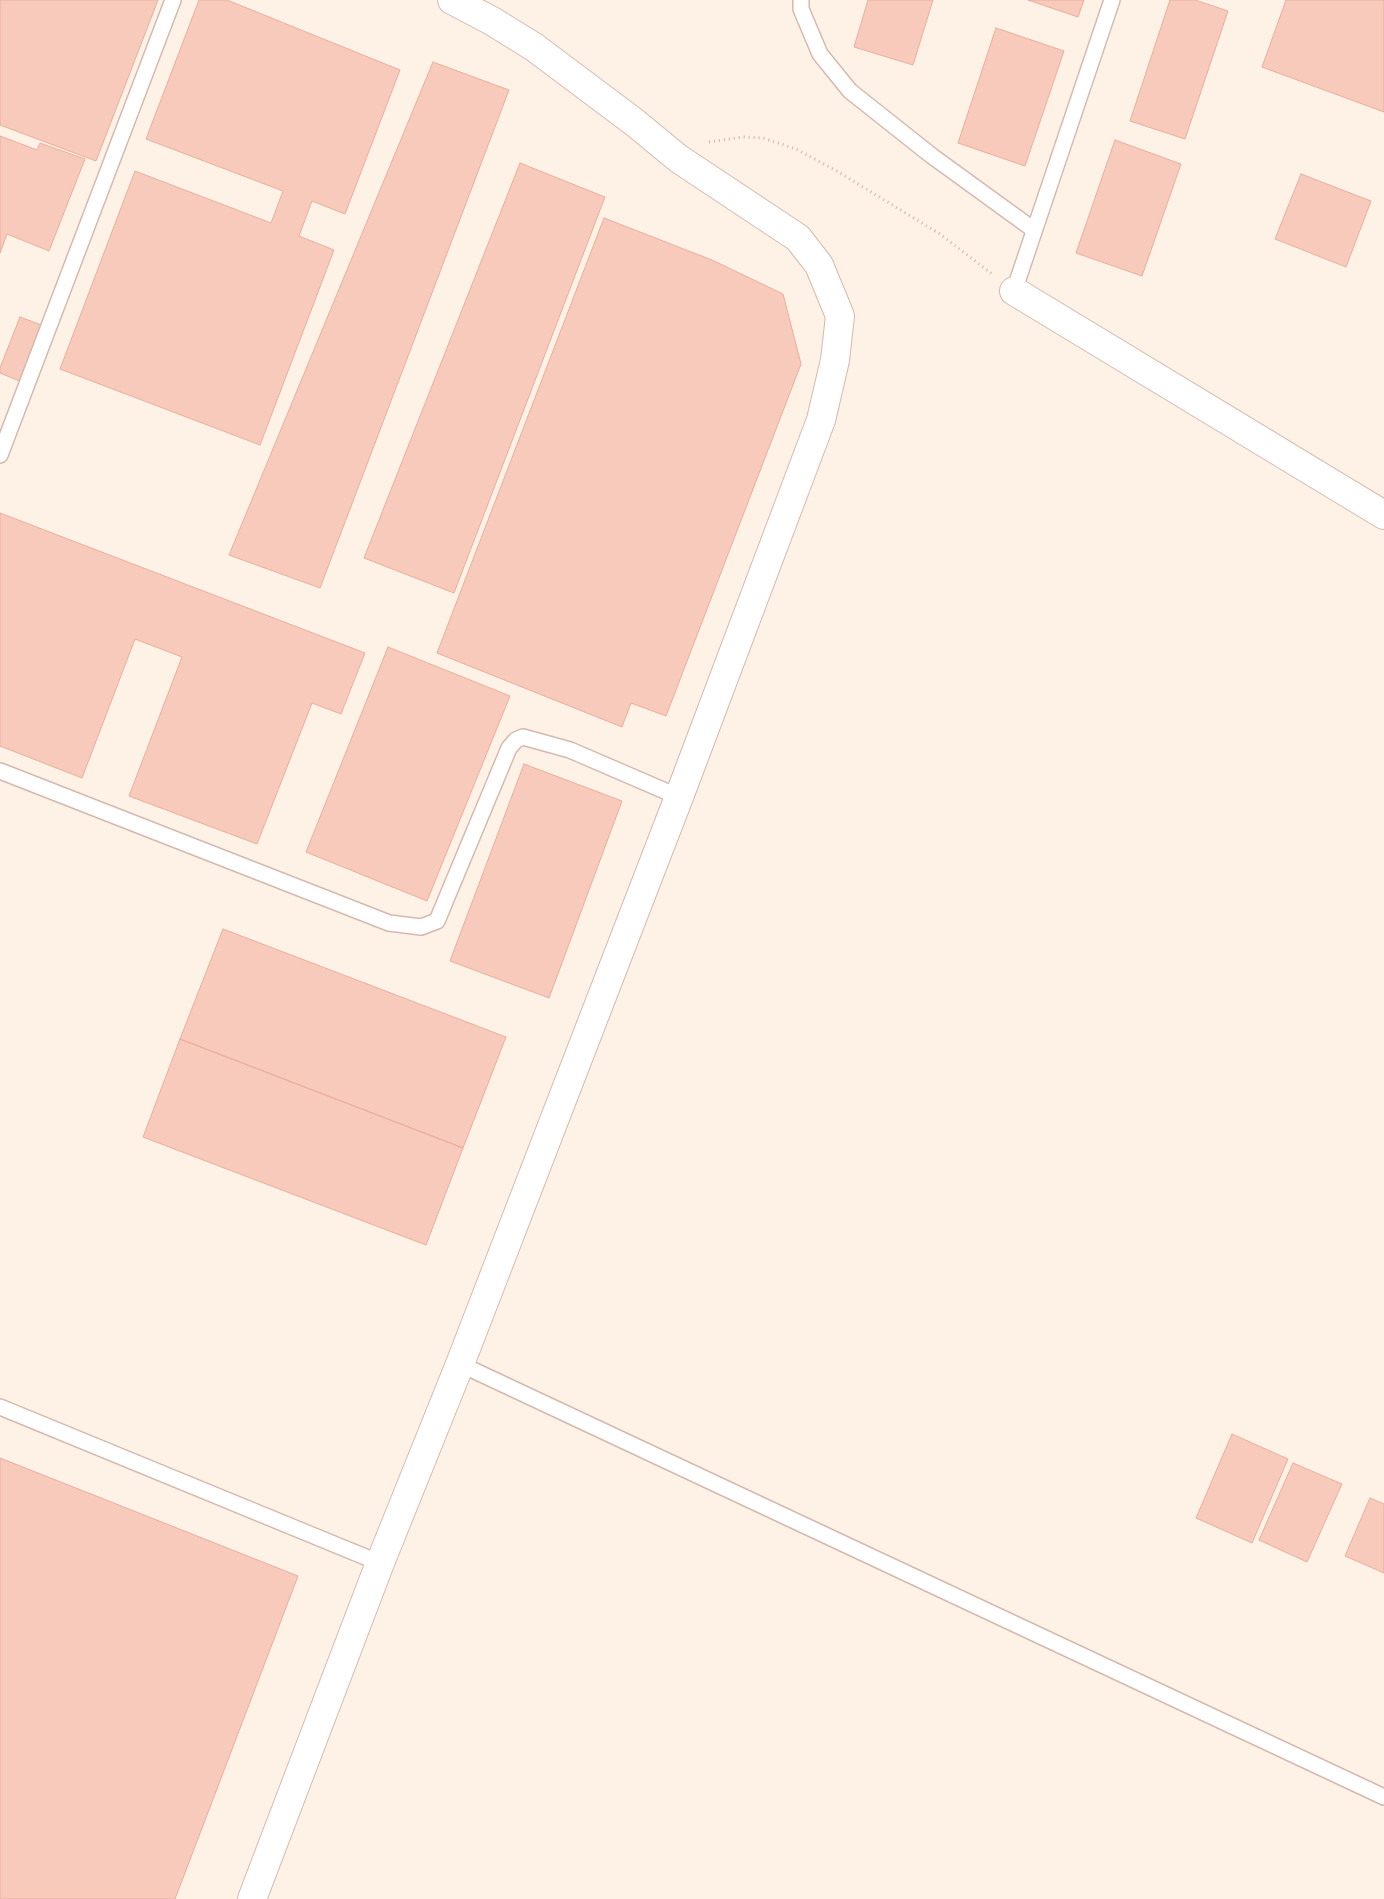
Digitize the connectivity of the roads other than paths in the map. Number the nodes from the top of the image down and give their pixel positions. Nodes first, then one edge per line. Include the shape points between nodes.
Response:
1 (174, 0) edge
2 (452, 0) edge
3 (801, 0) edge
4 (1112, 0) edge
5 (1034, 230) junction
6 (1014, 291) joint
7 (0, 455) edge
8 (1384, 515) edge
9 (0, 771) edge
10 (679, 797) junction
11 (460, 1364) junction
12 (0, 1407) edge
13 (380, 1563) junction
14 (1384, 1797) edge
15 (252, 1899) edge

1 - 7 lane
2 - 10 street via 534,47 678,159 798,238 819,265 840,316 835,360 821,420
3 - 5 lane via 801,9 820,54 850,91
4 - 5 lane
5 - 6 lane
6 - 8 street
9 - 10 lane via 389,923 421,927 437,921 509,748 516,740 523,737 570,750
10 - 11 street
11 - 13 street
11 - 14 lane
12 - 13 lane
13 - 15 street

